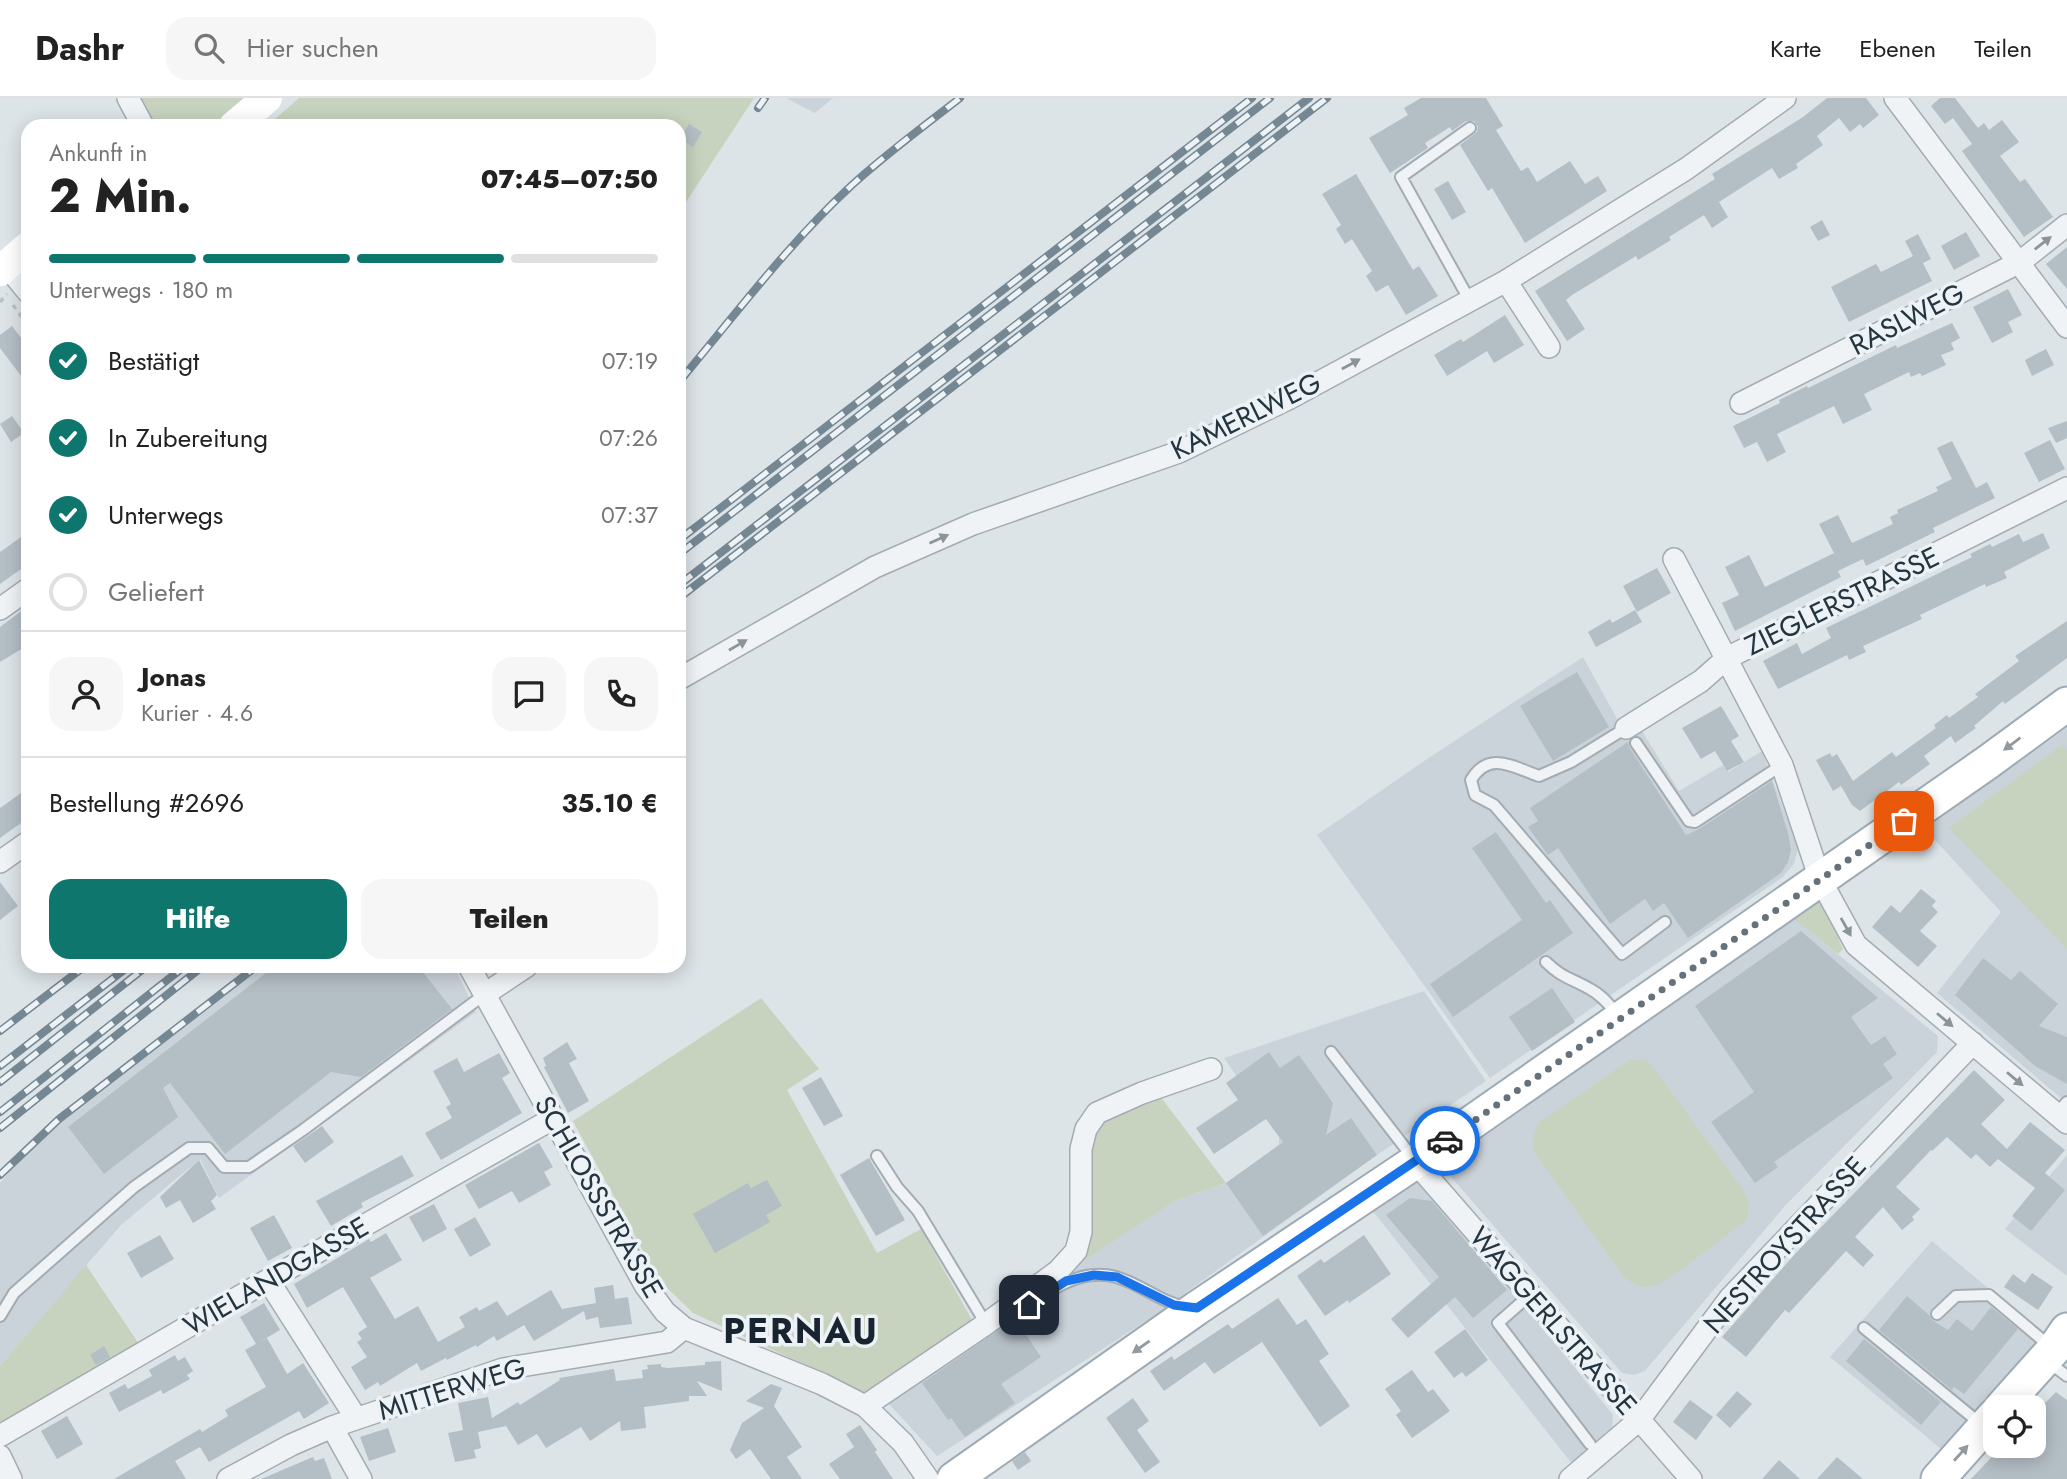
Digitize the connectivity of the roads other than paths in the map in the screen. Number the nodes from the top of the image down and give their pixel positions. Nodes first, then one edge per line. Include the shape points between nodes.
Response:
1 (128, 98) edge
2 (267, 98) edge
3 (1785, 98) edge
4 (1895, 98) edge
5 (139, 119) edge
6 (242, 119) edge
7 (1470, 128) dead end
8 (2067, 225) edge
9 (2020, 262) junction
10 (1506, 281) junction
11 (1470, 301) junction
12 (2067, 327) edge
13 (1549, 347) dead end
14 (1741, 402) dead end
15 (2067, 488) edge
16 (1674, 559) dead end
17 (21, 594) edge
18 (0, 609) edge
19 (1727, 659) junction
20 (686, 674) edge
21 (2067, 704) edge
22 (1631, 735) junction
23 (1782, 765) junction
24 (21, 847) edge
25 (0, 862) edge
26 (1821, 879) junction
27 (1665, 922) dead end
28 (1546, 961) dead end
29 (473, 973) edge
30 (516, 973) edge
31 (485, 994) junction
32 (1621, 1018) junction
33 (1973, 1043) junction
34 (1331, 1052) dead end
35 (1211, 1069) dead end
36 (2063, 1113) edge
37 (554, 1118) junction
38 (877, 1156) dead end
39 (1415, 1162) junction
40 (268, 1280) junction
41 (1531, 1294) junction
42 (1197, 1308) junction
43 (1937, 1314) dead end
44 (1017, 1315) dead end
45 (0, 1316) edge
46 (986, 1324) junction
47 (684, 1328) junction
48 (1864, 1328) dead end
49 (2058, 1354) edge
50 (2016, 1395) edge
51 (865, 1406) junction
52 (1983, 1409) edge
53 (356, 1418) junction
54 (1639, 1420) junction
55 (332, 1427) junction
56 (1983, 1428) edge
57 (0, 1436) edge
58 (1590, 1444) dead end
59 (0, 1456) edge
60 (11, 1479) edge
61 (228, 1479) edge
62 (361, 1479) edge
63 (928, 1479) edge
64 (954, 1479) edge
65 (1570, 1479) edge
66 (1691, 1479) edge
67 (1938, 1479) edge

1 - 5 street
2 - 6 street
3 - 10 street, KAMERLWEG via 1686,169
4 - 9 street
7 - 11 lane via 1401,177
9 -> 8 street, RASLWEG
9 - 12 street
9 - 14 street, RASLWEG
10 - 11 street, KAMERLWEG
10 - 13 street
20 -> 11 street, KAMERLWEG via 875,567 973,524 1179,452
15 - 19 street, ZIEGLERSTRASSE
16 - 19 street
17 - 18 street
19 - 22 street, ZIEGLERSTRASSE
19 - 23 street
21 -> 26 main road
22 - 23 lane via 1689,821 1695,822
22 - 27 lane via 1539,776 1495,761 1479,767 1471,780 1475,795 1494,805 1622,954
23 - 26 street
24 - 25 street
26 - 32 main road
26 -> 33 street via 1856,945
28 - 32 lane via 1559,975 1598,994
29 - 31 street
30 - 31 street
31 - 37 street, SCHLOSSSTRASSE
31 - 45 lane via 249,1167 224,1167 208,1148 188,1148 134,1187 14,1293
32 - 39 main road
33 -> 36 street
33 - 54 street, NESTROYSTRASSE via 1730,1298
34 - 39 lane
35 - 46 street via 1097,1113 1086,1129 1081,1149 1081,1232 1076,1251 1058,1271
37 - 40 street, WIELANDGASSE
37 - 47 street, SCHLOSSSTRASSE via 645,1285
38 - 46 lane via 918,1211
39 - 41 street, WAGGERLSTRASSE
39 - 42 main road
40 - 53 street
40 - 57 street, WIELANDGASSE
41 - 54 street, WAGGERLSTRASSE
41 - 58 lane via 1498,1323
42 - 44 lane via 1174,1305 1117,1277 1094,1275 1066,1281
42 -> 64 main road
43 - 49 lane via 1956,1296 1989,1295
46 - 51 street
47 - 51 street, SCHLOSSSTRASSE
47 - 53 street, MITTERWEG via 667,1342 503,1369
48 - 52 lane
49 - 50 main road
51 - 63 street, SCHLOSSSTRASSE via 903,1443
53 - 55 street, MITTERWEG
54 - 65 street, NESTROYSTRASSE
54 - 66 street, WAGGERLSTRASSE
55 - 61 street, MITTERWEG
55 - 62 street
67 -> 56 main road
59 - 60 street

